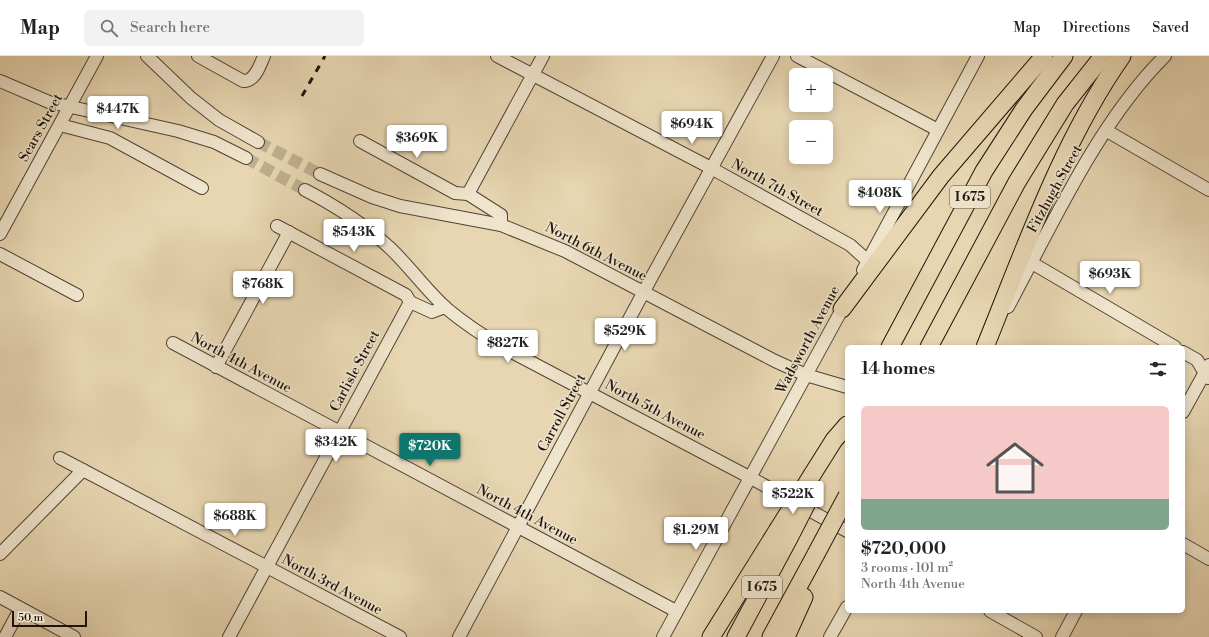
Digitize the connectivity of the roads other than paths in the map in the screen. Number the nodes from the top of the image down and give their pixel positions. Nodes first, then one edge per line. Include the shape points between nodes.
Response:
1 (97, 56) edge
2 (147, 56) edge
3 (198, 56) edge
4 (264, 56) edge
5 (497, 56) edge
6 (543, 56) edge
7 (773, 56) edge
8 (797, 56) edge
9 (978, 56) edge
10 (1044, 56) edge
11 (1064, 56) edge
12 (1103, 56) edge
13 (1122, 56) edge
14 (1165, 56) edge
15 (532, 75) junction
16 (0, 81) edge
17 (70, 108) junction
18 (60, 125) junction
19 (938, 130) junction
20 (1107, 131) junction
21 (360, 141) dead end
22 (258, 142) tunnel mouth
23 (246, 158) tunnel mouth
24 (711, 168) junction
25 (320, 174) tunnel mouth
26 (202, 188) dead end
27 (305, 190) tunnel mouth
28 (1209, 190) edge
29 (468, 194) junction
30 (501, 225) junction
31 (277, 226) dead end
32 (288, 232) junction
33 (0, 234) edge
34 (0, 254) edge
35 (868, 261) junction
36 (1032, 263) junction
37 (643, 293) junction
38 (77, 295) dead end
39 (410, 302) junction
40 (445, 307) junction
41 (842, 309) junction
42 (172, 343) dead end
43 (891, 345) edge
44 (930, 345) edge
45 (987, 345) edge
46 (987, 345) edge
47 (1172, 345) edge
48 (1185, 353) edge
49 (216, 367) junction
50 (1208, 372) edge
51 (806, 375) junction
52 (845, 386) edge
53 (590, 393) junction
54 (1185, 409) edge
55 (845, 427) edge
56 (339, 433) junction
57 (60, 458) dead end
58 (83, 470) junction
59 (751, 478) junction
60 (845, 500) edge
61 (845, 517) edge
62 (517, 527) junction
63 (845, 530) edge
64 (783, 534) junction
65 (1185, 545) edge
66 (0, 554) edge
67 (820, 556) junction
68 (1209, 559) edge
69 (266, 567) junction
70 (0, 597) edge
71 (20, 609) junction
72 (676, 611) junction
73 (845, 611) edge
74 (994, 613) edge
75 (1075, 613) edge
76 (5, 637) edge
77 (74, 637) edge
78 (229, 637) edge
79 (400, 637) edge
80 (459, 637) edge
81 (663, 637) edge
82 (710, 637) edge
83 (736, 637) edge
84 (771, 637) edge
85 (786, 637) edge
86 (830, 637) edge
87 (1036, 637) edge
88 (1062, 637) edge

1 - 17 street, Sears Street
2 - 22 street via 190,98 219,120
3 - 4 street via 243,81 253,78
5 - 15 street, North 7th Street
6 - 15 street
7 - 24 street, Carroll Street
8 - 19 street
9 - 19 street, Wadsworth Avenue
10 - 41 highway via 941,176
11 - 43 highway, I 675 via 1024,109 984,171
12 - 44 highway, I 675 via 1065,104 1016,182
13 - 45 highway via 1101,86 1075,136 1038,217
14 - 20 street, Fitzhugh Street via 1127,101
15 - 24 street, North 7th Street
15 - 29 street
16 - 17 street
17 - 18 street, Sears Street
17 - 23 street via 178,131 214,142
18 - 26 street via 110,138
18 - 33 street, Sears Street
19 - 35 street, Wadsworth Avenue
20 - 28 street
20 - 36 street, Fitzhugh Street via 1091,154
21 - 29 street via 456,193
24 - 35 street, North 7th Street via 850,245
24 - 37 street, Carroll Street
25 - 30 street, North 6th Avenue via 372,197 400,206
27 - 40 street, North 5th Avenue via 364,225 390,248
29 - 30 street via 501,215
30 - 37 street, North 6th Avenue via 565,251
31 - 32 street
32 - 39 street via 406,295
32 - 49 street
34 - 38 street
35 - 41 street, Wadsworth Avenue
36 - 46 street, Fitzhugh Street
36 - 47 street
37 - 51 street, North 6th Avenue
37 - 53 street, Carroll Street
39 - 40 street via 432,312
39 - 56 street, Carlisle Street
40 - 53 street, North 5th Avenue via 500,346
41 - 51 street, Wadsworth Avenue
42 - 49 street, North 4th Avenue
48 - 50 street via 1197,360
49 - 56 street, North 4th Avenue
50 - 54 street
51 - 52 street, North 6th Avenue
51 - 59 street, Wadsworth Avenue
53 - 59 street, North 5th Avenue
53 - 62 street, Carroll Street
55 - 64 highway, bridge via 834,440
56 - 62 street, North 4th Avenue
56 - 69 street, Carlisle Street
57 - 58 street, North 3rd Avenue
58 - 66 street
58 - 69 street, North 3rd Avenue
59 - 63 street, North 5th Avenue
59 - 72 street, Wadsworth Avenue
60 - 67 highway, I 675, bridge
61 - 67 highway
62 - 72 street, North 4th Avenue
62 - 80 street, Carroll Street
64 - 82 highway
64 - 83 highway, I 675
65 - 68 street
67 - 84 highway, I 675
67 - 85 highway
69 - 78 street, Carlisle Street
69 - 79 street, North 3rd Avenue
70 - 71 street
71 - 76 street
71 - 77 street
72 - 81 street, Wadsworth Avenue
73 - 86 street
74 - 87 street
75 - 88 street

